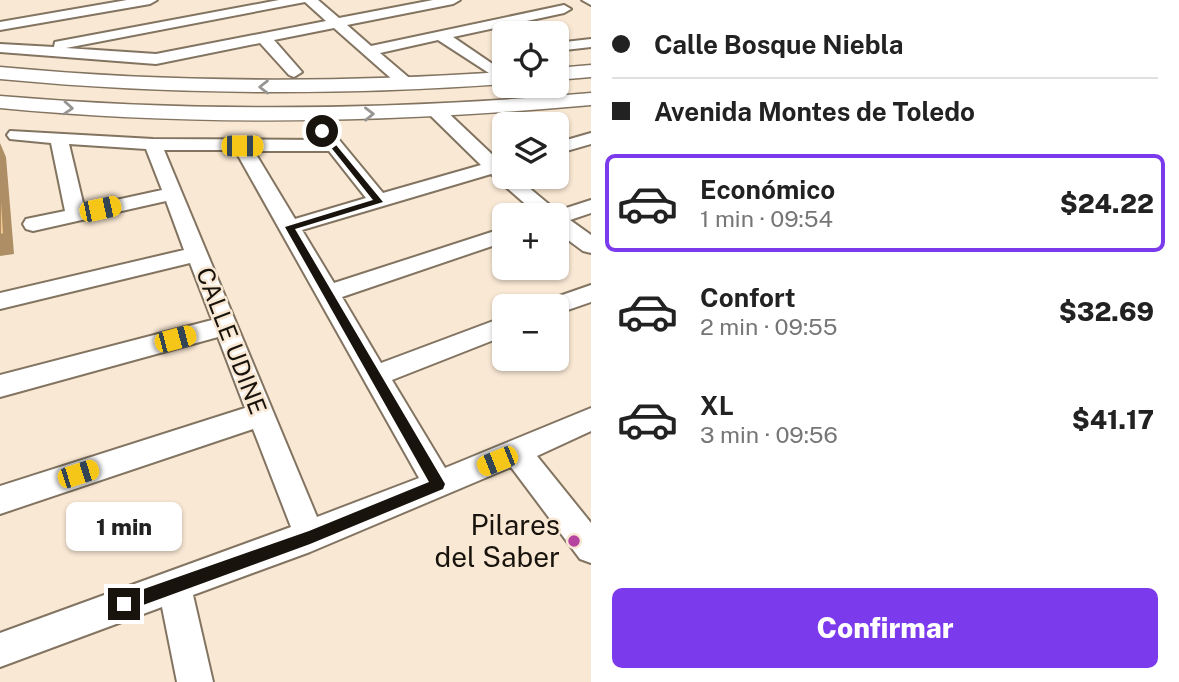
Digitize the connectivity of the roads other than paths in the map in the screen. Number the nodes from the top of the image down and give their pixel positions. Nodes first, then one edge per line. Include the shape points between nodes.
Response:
1 (150, 0) edge
2 (300, 0) edge
3 (310, 0) edge
4 (453, 0) edge
5 (520, 0) edge
6 (98, 4) edge
7 (564, 9) dead end
8 (542, 14) junction
9 (509, 21) edge
10 (335, 24) junction
11 (492, 25) edge
12 (0, 26) edge
13 (114, 34) junction
14 (442, 36) junction
15 (264, 38) junction
16 (591, 43) edge
17 (0, 48) edge
18 (28, 51) junction
19 (367, 51) junction
20 (569, 54) edge
21 (569, 64) edge
22 (492, 70) edge
23 (591, 71) edge
24 (294, 72) dead end
25 (0, 74) edge
26 (492, 75) edge
27 (147, 85) junction
28 (408, 85) junction
29 (591, 99) edge
30 (0, 100) edge
31 (437, 112) junction
32 (16, 135) dead end
33 (591, 138) edge
34 (59, 139) junction
35 (153, 144) junction
36 (569, 145) edge
37 (242, 146) junction
38 (492, 162) edge
39 (492, 174) edge
40 (522, 189) edge
41 (172, 194) junction
42 (379, 202) junction
43 (537, 203) edge
44 (591, 206) edge
45 (76, 214) junction
46 (569, 214) edge
47 (33, 224) dead end
48 (290, 227) junction
49 (569, 229) edge
50 (492, 239) edge
51 (591, 246) edge
52 (197, 254) junction
53 (591, 293) edge
54 (327, 294) junction
55 (0, 301) edge
56 (569, 301) edge
57 (225, 326) junction
58 (492, 331) edge
59 (375, 376) junction
60 (0, 386) edge
61 (260, 415) junction
62 (591, 419) edge
63 (517, 453) junction
64 (438, 484) junction
65 (0, 499) edge
66 (310, 537) junction
67 (591, 548) edge
68 (174, 586) junction
69 (0, 650) edge
70 (195, 682) edge

1 - 6 street
2 - 13 street
3 - 10 street
4 - 10 street
5 - 8 street
6 - 12 street
6 - 13 street
7 - 8 street
8 - 9 street
10 - 15 street
10 - 19 street
11 - 14 street
13 - 18 street
14 - 19 street
14 - 22 street
15 - 18 street via 203,56 148,59
15 - 24 street
16 - 20 street
17 - 18 street
19 - 28 street
21 - 23 main road
25 - 27 main road
26 - 28 main road
28 -> 27 main road
27 - 30 main road via 36,88
29 - 31 main road
30 -> 31 main road via 106,111 200,114
31 - 38 street
32 - 34 street
33 - 36 street
34 - 35 street
34 - 45 street
35 - 37 street
35 - 41 street, CALLE UDINE
37 - 42 street via 328,138
37 - 48 street
39 - 42 street
40 - 43 street
41 - 45 street
41 - 52 street, CALLE UDINE
42 - 48 street
44 - 46 street
45 - 47 street
48 - 54 street
49 - 51 street
50 - 54 street
52 - 55 street
52 - 57 street, CALLE UDINE
53 - 56 street
54 - 59 street
57 - 60 street
57 - 61 street, CALLE UDINE
58 - 59 street
59 - 64 street
61 - 65 street
61 - 66 street, CALLE UDINE
62 - 63 street
63 - 64 street
63 - 67 street
64 - 66 street
66 - 68 street
68 - 69 street
68 - 70 street

